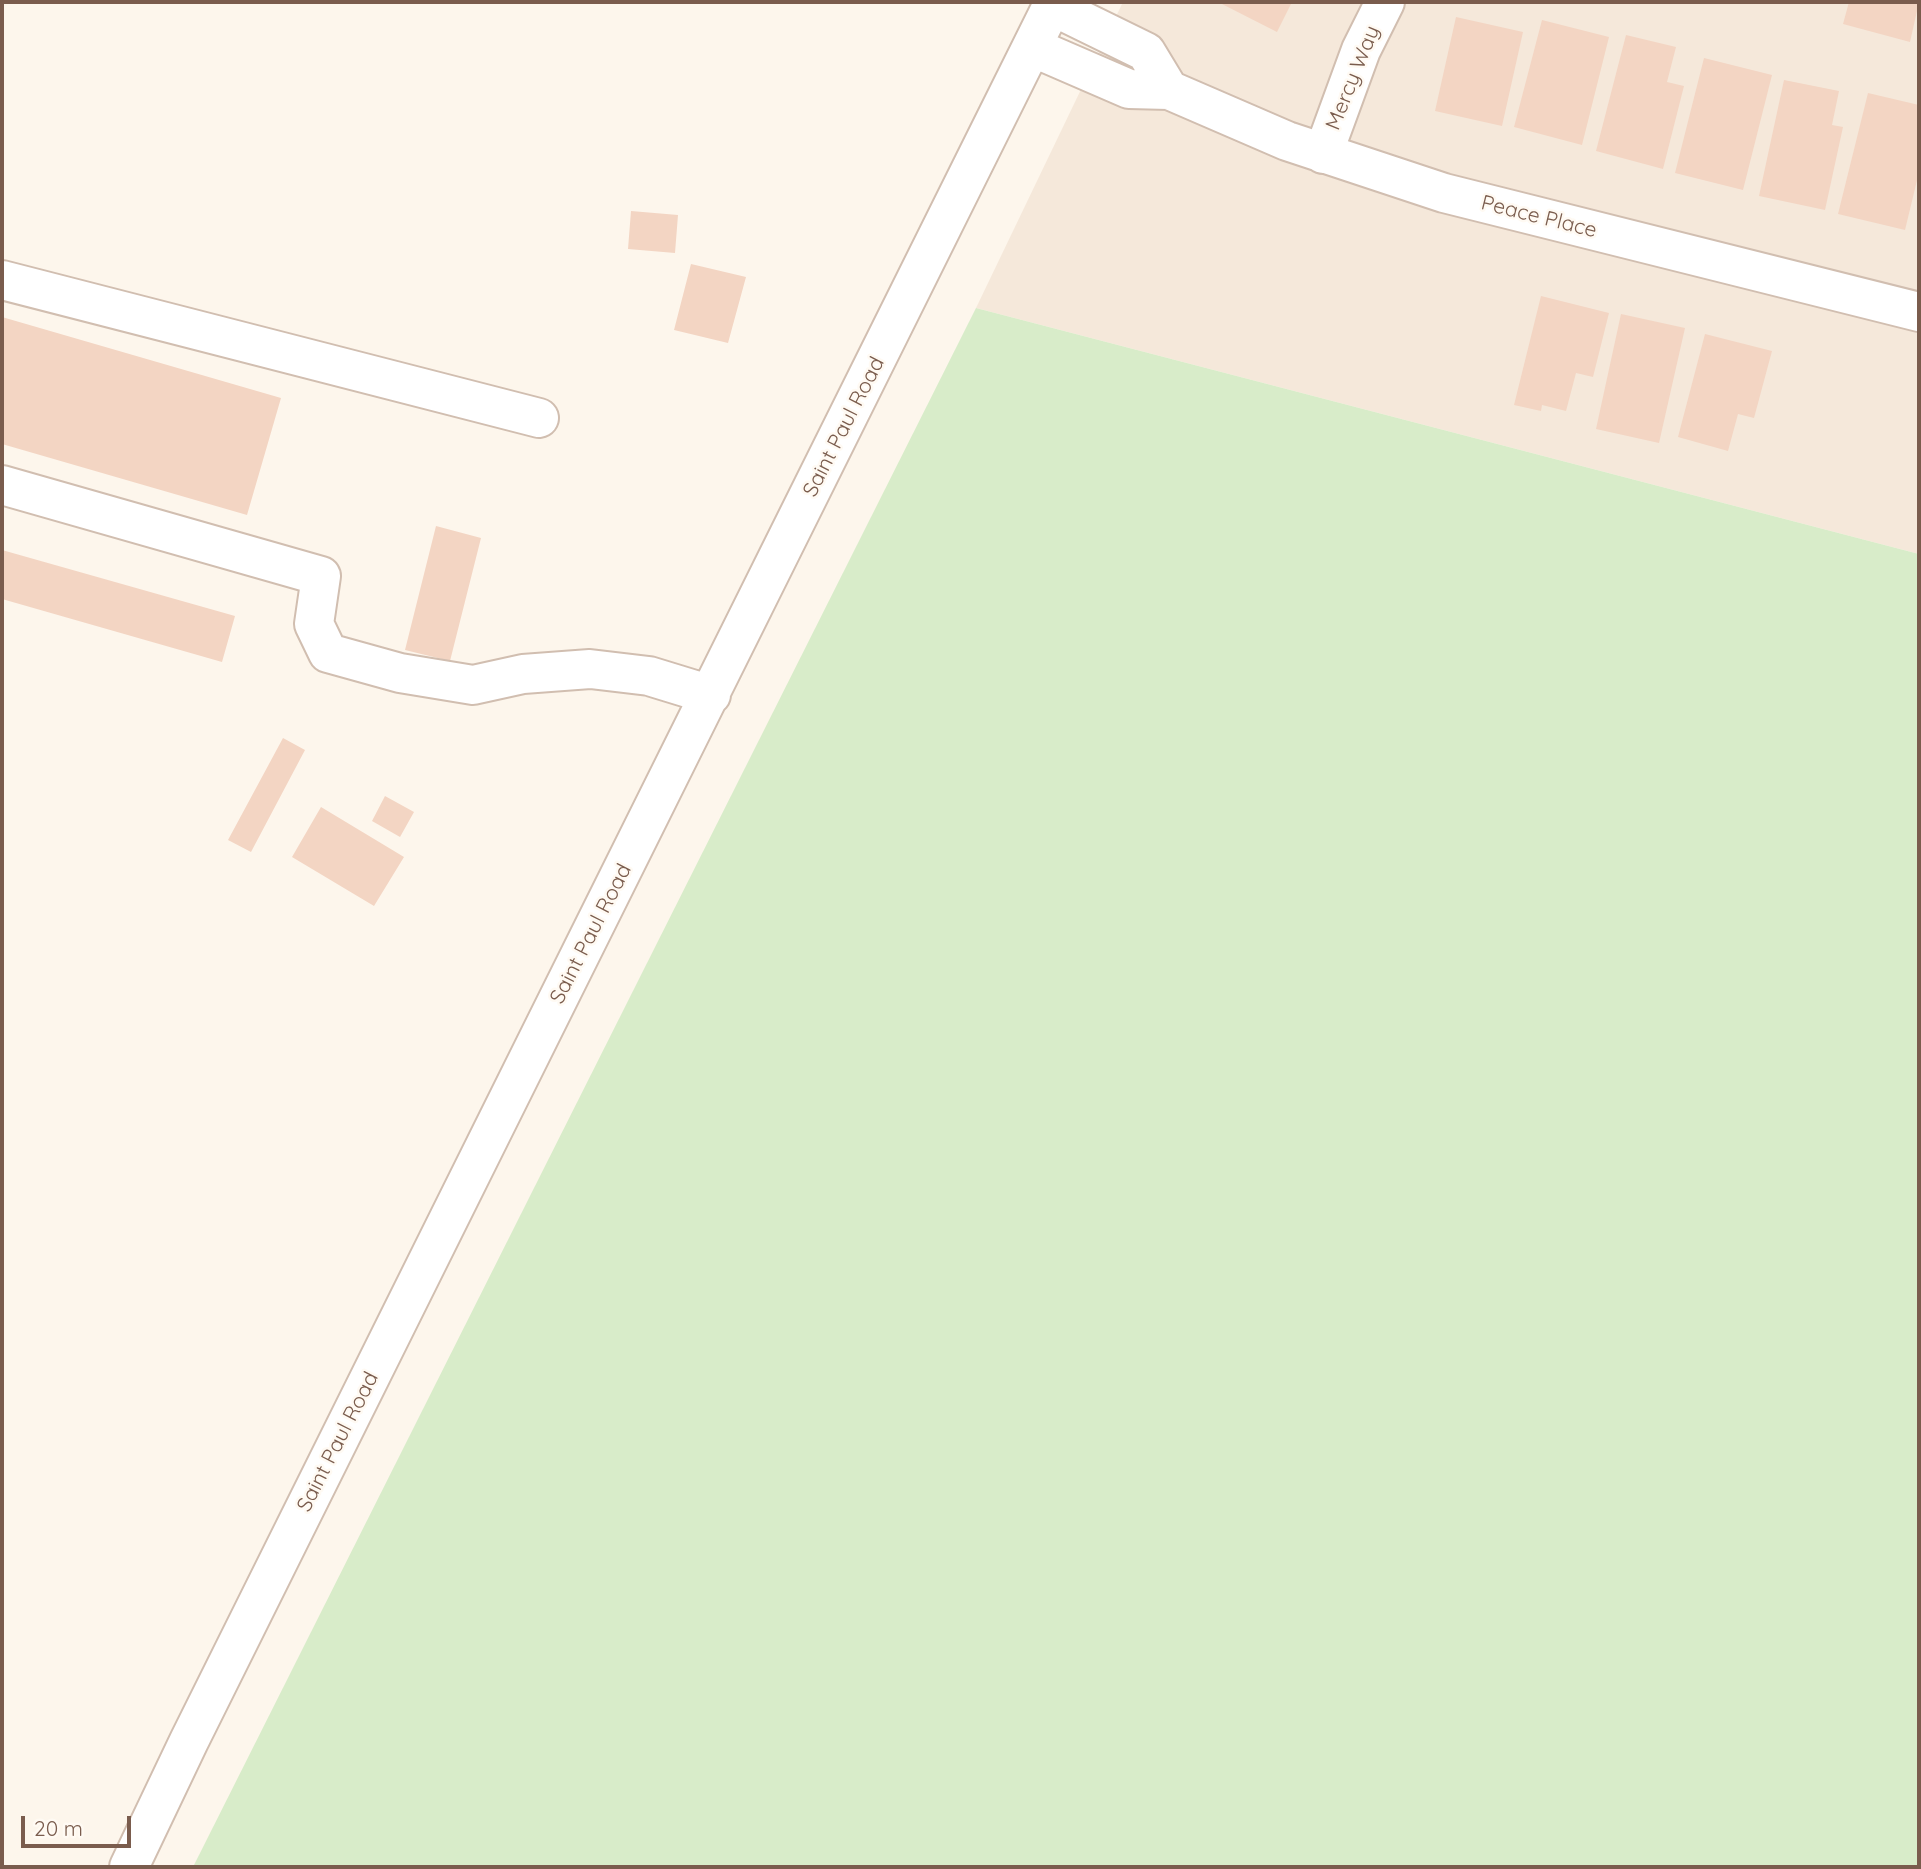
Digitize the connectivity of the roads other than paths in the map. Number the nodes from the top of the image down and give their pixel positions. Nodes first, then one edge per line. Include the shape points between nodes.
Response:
1 (1385, 2) edge
2 (1053, 4) edge
3 (1032, 47) junction
4 (1169, 90) junction
5 (1323, 154) junction
6 (2, 280) edge
7 (1919, 312) edge
8 (539, 418) dead end
9 (2, 485) edge
10 (711, 695) junction
11 (129, 1867) edge

1 - 5 street, Mercy Way
2 - 3 street, Saint Paul Road
2 - 4 street via 1146,52
3 - 4 street, Peace Place via 1129,89
3 - 10 street, Saint Paul Road
4 - 5 street, Peace Place
5 - 7 street, Peace Place via 1444,193
6 - 8 street
9 - 10 street via 321,576 314,624 328,653 400,673 473,685 523,674 590,669 649,676
10 - 11 street, Saint Paul Road

